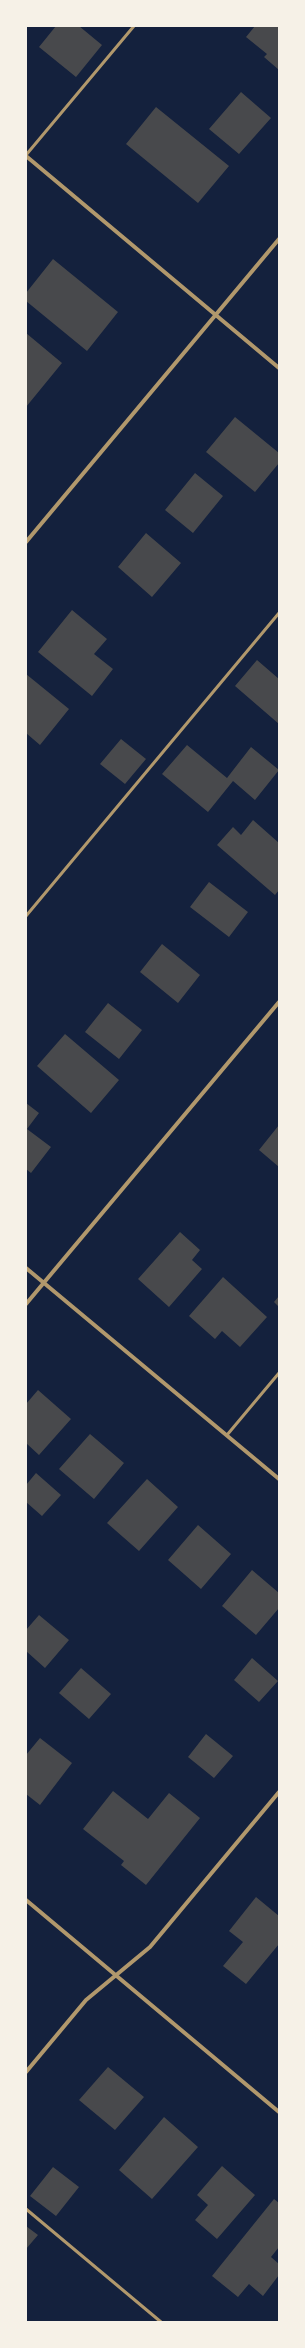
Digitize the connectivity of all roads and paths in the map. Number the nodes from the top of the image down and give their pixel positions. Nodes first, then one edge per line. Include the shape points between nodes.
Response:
1 (134, 26) edge
2 (26, 155) edge
3 (279, 239) edge
4 (216, 314) junction
5 (279, 368) edge
6 (26, 542) edge
7 (279, 614) edge
8 (26, 916) edge
9 (279, 1002) edge
10 (26, 1268) edge
11 (44, 1283) junction
12 (26, 1304) edge
13 (279, 1373) edge
14 (227, 1436) junction
15 (279, 1479) edge
16 (279, 1792) edge
17 (26, 1900) edge
18 (115, 1975) junction
19 (26, 2072) edge
20 (279, 2112) edge
21 (26, 2209) edge
22 (161, 2322) edge

1 - 2 lane
2 - 4 street
3 - 4 street
4 - 5 street
4 - 6 street
7 - 8 lane
9 - 11 street
10 - 11 street
11 - 12 street
11 - 14 street
13 - 14 lane
14 - 15 street
16 - 18 street via 150,1947
17 - 18 street
18 - 19 street via 86,2000
18 - 20 street
21 - 22 lane

